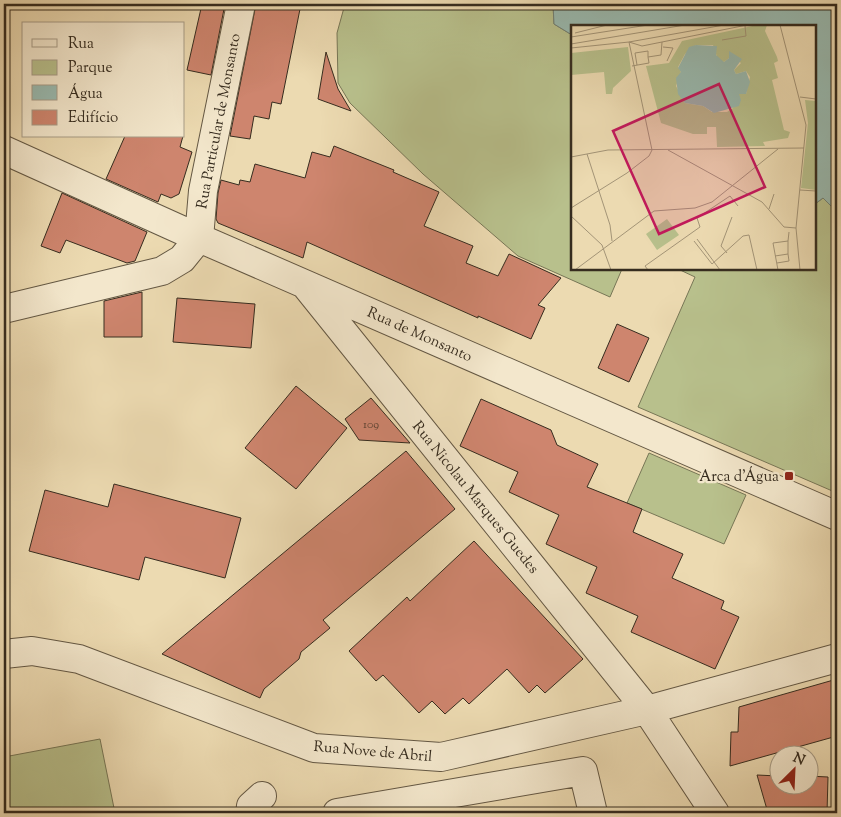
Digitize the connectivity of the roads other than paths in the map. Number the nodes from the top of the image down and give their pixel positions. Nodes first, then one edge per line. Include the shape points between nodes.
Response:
1 (241, 4) edge
2 (4, 150) edge
3 (199, 238) junction
4 (305, 284) junction
5 (4, 309) edge
6 (837, 516) edge
7 (4, 654) edge
8 (837, 658) edge
9 (647, 710) junction
10 (337, 813) edge
11 (593, 813) edge
12 (715, 813) edge

1 - 3 street, Rua Particular de Monsanto via 203,191
2 - 3 street, Rua de Monsanto
3 - 4 street, Rua de Monsanto
3 - 5 street via 182,259 162,271
4 - 6 street, Rua de Monsanto
4 - 9 street, Rua Nicolau Marques Guedes
7 - 9 street, Rua Nove de Abril via 32,651 79,659 314,748 441,757
8 - 9 street, Rua Nove de Abril
9 - 12 street, Rua Nicolau Marques Guedes
10 - 11 street via 583,771

